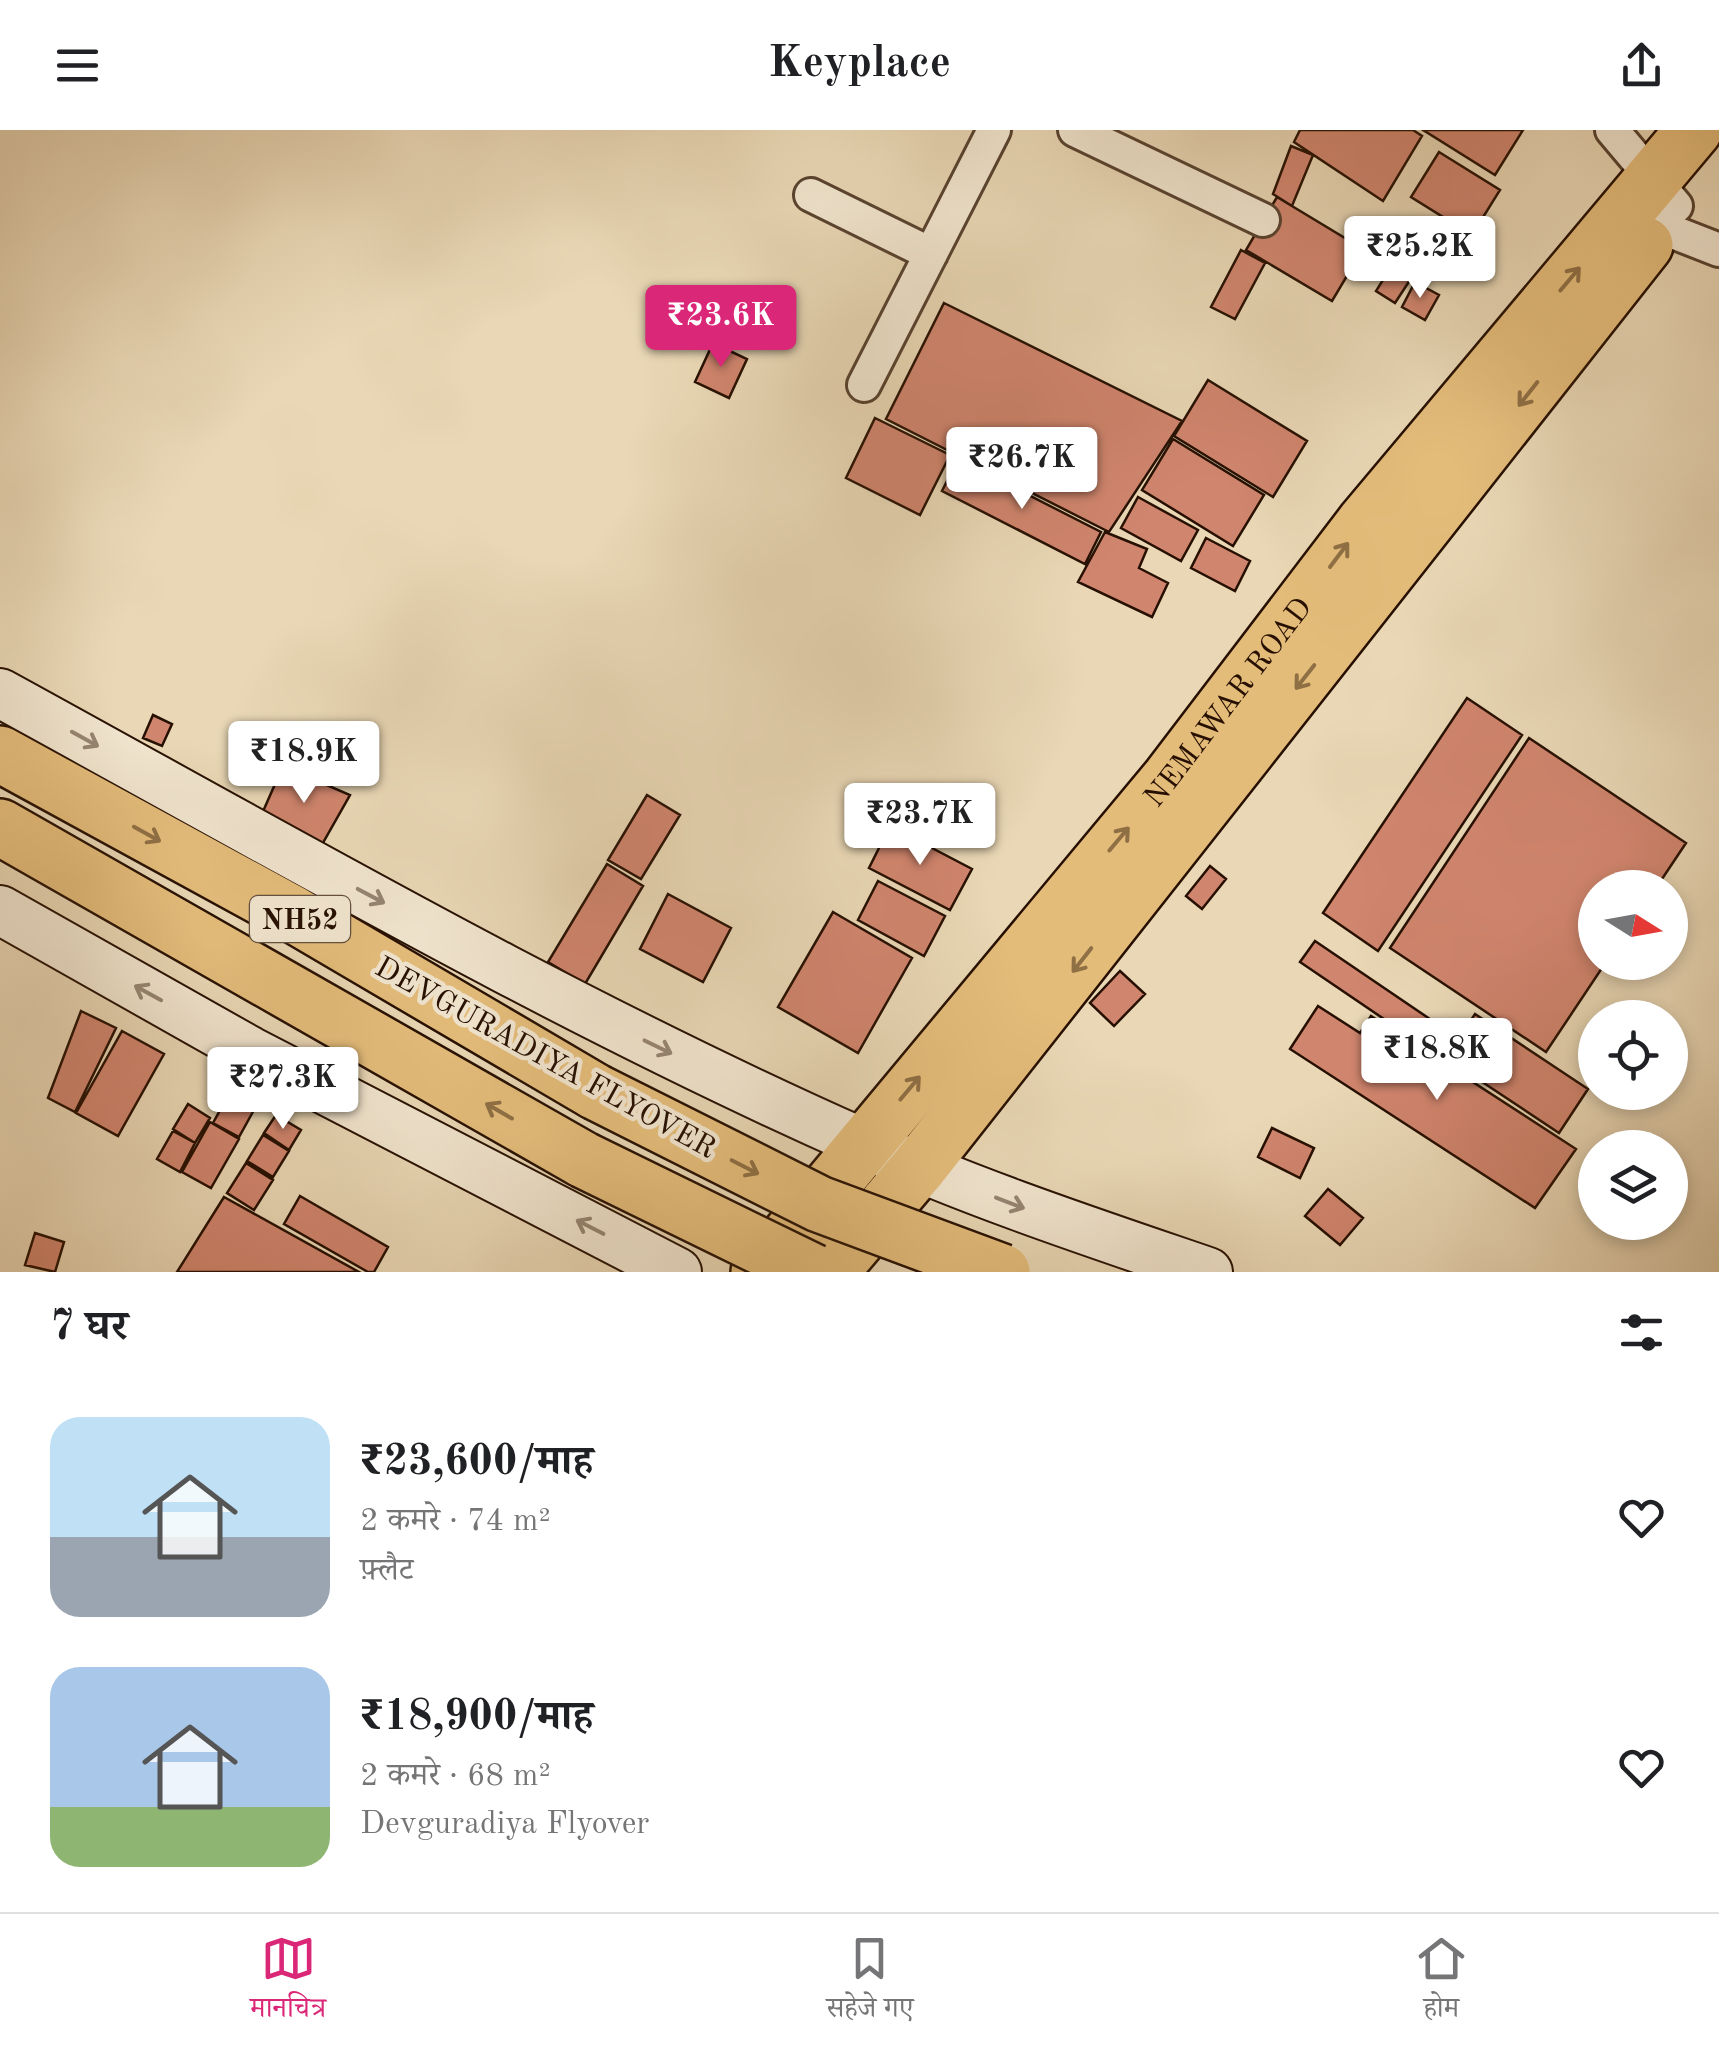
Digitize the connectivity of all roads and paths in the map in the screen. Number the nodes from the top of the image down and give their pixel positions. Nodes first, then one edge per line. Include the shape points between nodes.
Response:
1 (994, 130) edge
2 (1074, 130) edge
3 (1612, 130) edge
4 (1694, 130) edge
5 (1719, 154) edge
6 (811, 195) dead end
7 (1663, 204) junction
8 (1262, 220) dead end
9 (1719, 250) edge
10 (930, 254) junction
11 (864, 384) dead end
12 (0, 692) edge
13 (0, 754) edge
14 (0, 827) edge
15 (0, 910) edge
16 (863, 1144) junction
17 (919, 1167) junction
18 (677, 1272) edge
19 (759, 1272) edge
20 (812, 1272) edge
21 (830, 1272) edge
22 (1002, 1272) edge
23 (1208, 1272) edge

1 - 10 street
2 - 8 street
3 - 7 street
4 - 7 highway, NEMAWAR ROAD
5 - 7 highway, NEMAWAR ROAD
6 - 10 street
7 - 9 street
16 -> 7 highway, NEMAWAR ROAD via 1170,778 1364,522
7 -> 17 highway, NEMAWAR ROAD
10 - 11 street
12 -> 16 street via 569,1003
13 -> 22 highway, DEVGURADIYA FLYOVER / NH52, bridge via 293,914 596,1092 819,1204
20 -> 14 highway, NH52, bridge via 584,1160
18 -> 15 street via 250,1050
16 - 17 street
16 - 19 highway, NEMAWAR ROAD
17 - 21 highway, NEMAWAR ROAD
17 -> 23 street

